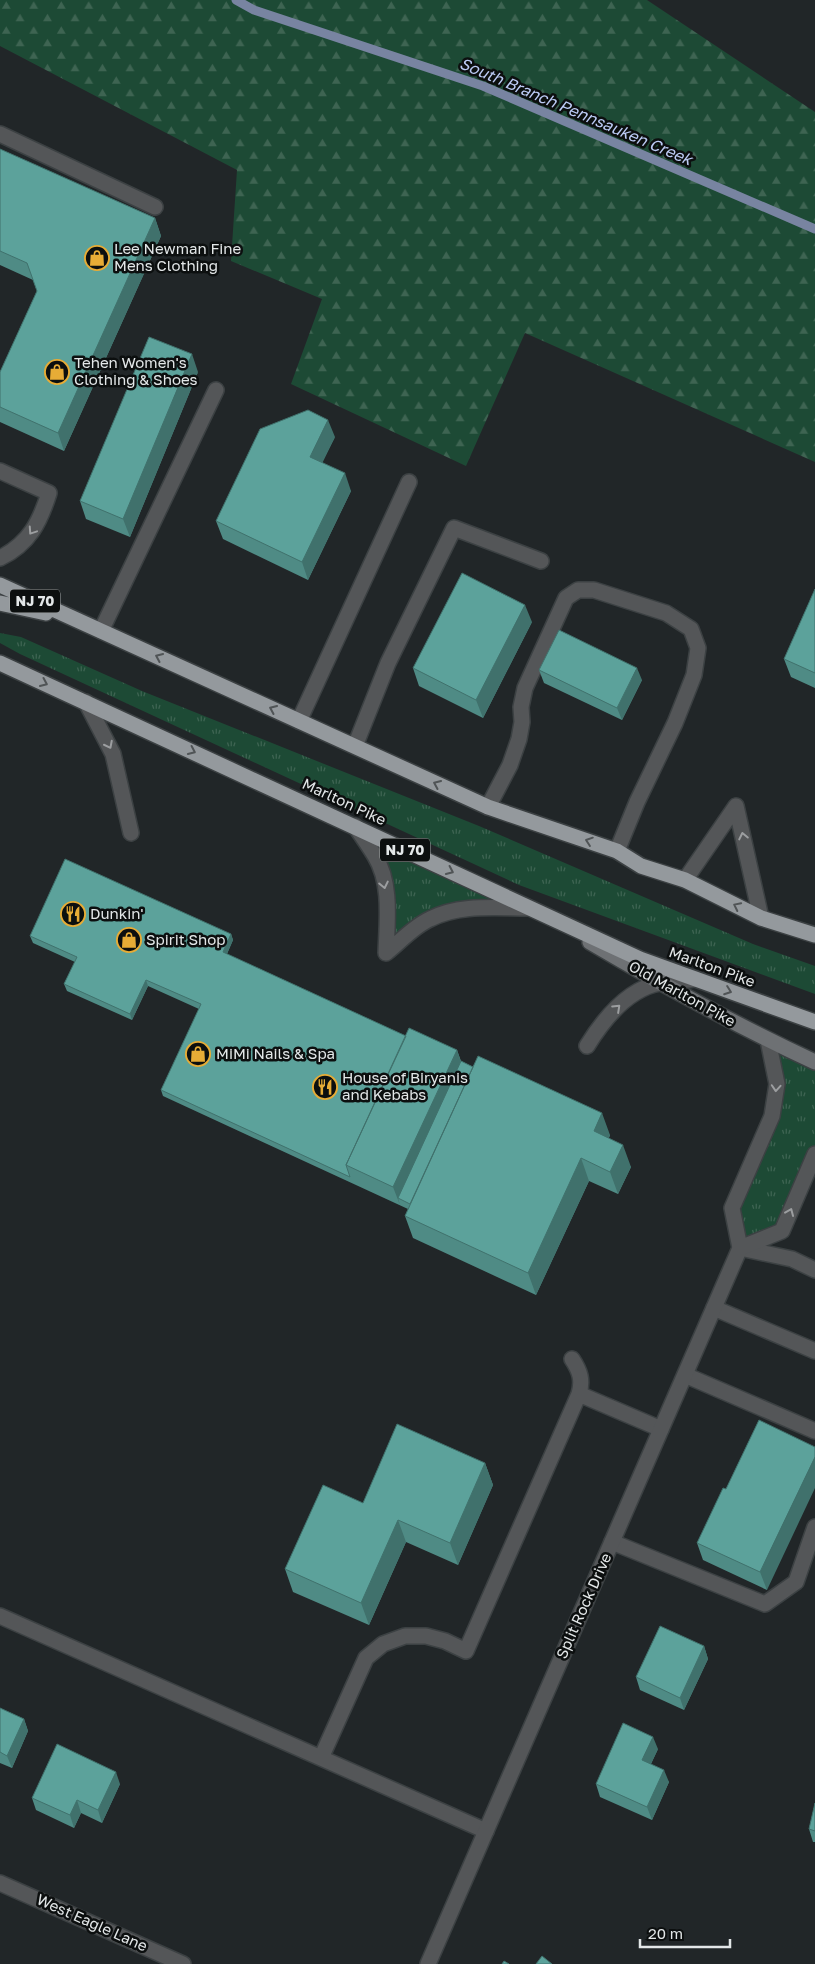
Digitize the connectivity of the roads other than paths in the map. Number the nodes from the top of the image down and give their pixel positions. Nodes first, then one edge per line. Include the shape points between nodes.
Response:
1 (0, 134) edge
2 (155, 207) dead end
3 (216, 390) dead end
4 (0, 471) edge
5 (409, 482) dead end
6 (0, 558) edge
7 (541, 562) dead end
8 (0, 585) edge
9 (0, 603) edge
10 (70, 617) junction
11 (101, 631) junction
12 (0, 663) edge
13 (86, 702) junction
14 (298, 721) junction
15 (354, 746) junction
16 (488, 806) junction
17 (355, 826) junction
18 (131, 833) dead end
19 (617, 851) junction
20 (684, 880) junction
21 (527, 908) junction
22 (761, 918) junction
23 (552, 920) junction
24 (815, 935) edge
25 (695, 979) junction
26 (659, 983) junction
27 (815, 1022) edge
28 (768, 1040) junction
29 (587, 1046) dead end
30 (815, 1062) edge
31 (815, 1154) edge
32 (740, 1248) junction
33 (815, 1270) edge
34 (714, 1308) junction
35 (815, 1351) edge
36 (572, 1360) dead end
37 (684, 1375) junction
38 (579, 1394) junction
39 (661, 1429) junction
40 (815, 1431) edge
41 (815, 1527) edge
42 (612, 1542) junction
43 (0, 1616) edge
44 (321, 1758) junction
45 (486, 1831) junction
46 (0, 1883) edge
47 (183, 1964) edge
48 (428, 1964) edge

1 - 2 street
3 - 11 street
4 -> 6 street via 49,493 42,517 28,538
5 - 14 street
7 - 15 street via 454,528 388,663
8 - 10 highway, NJ 70
9 - 10 highway
10 - 11 highway, NJ 70
14 -> 11 highway, NJ 70
12 -> 13 highway, Marlton Pike / NJ 70
13 -> 17 highway, Marlton Pike / NJ 70
13 -> 18 street via 113,754
14 - 15 highway, NJ 70
16 -> 15 highway, NJ 70
19 -> 16 highway, NJ 70
16 - 19 street via 510,765 519,739 525,688 566,598 578,590 594,590 666,613 691,629 698,648 694,674
17 -> 21 highway, Marlton Pike / NJ 70
17 -> 21 street via 376,857 384,881 386,952 429,919 450,911
19 - 20 highway, NJ 70 via 641,866
22 -> 20 highway, NJ 70
22 -> 20 street via 736,806
21 - 23 highway, Marlton Pike / NJ 70
22 - 24 highway, NJ 70
23 - 25 highway, Marlton Pike / NJ 70 via 640,960
23 - 26 street, Old Marlton Pike
25 - 26 street
25 -> 27 highway, Marlton Pike / NJ 70
26 - 28 street, Old Marlton Pike
29 -> 26 street via 598,1027 619,1005 646,987
28 - 30 street, Old Marlton Pike
28 -> 32 street via 777,1084 772,1116 732,1208
32 -> 31 street via 782,1232
32 - 33 street via 792,1259
32 - 34 street, Split Rock Drive
34 - 35 street
34 - 37 street, Split Rock Drive
36 - 38 street via 580,1375 582,1385
37 - 39 street, Split Rock Drive
37 - 40 street
38 - 39 street
38 - 44 street via 466,1651 426,1636 405,1636 383,1644 366,1658
39 - 42 street, Split Rock Drive
41 - 42 street via 796,1582 765,1604
42 - 45 street, Split Rock Drive
43 - 44 street
44 - 45 street
45 - 48 street, Split Rock Drive
46 - 47 street, West Eagle Lane

